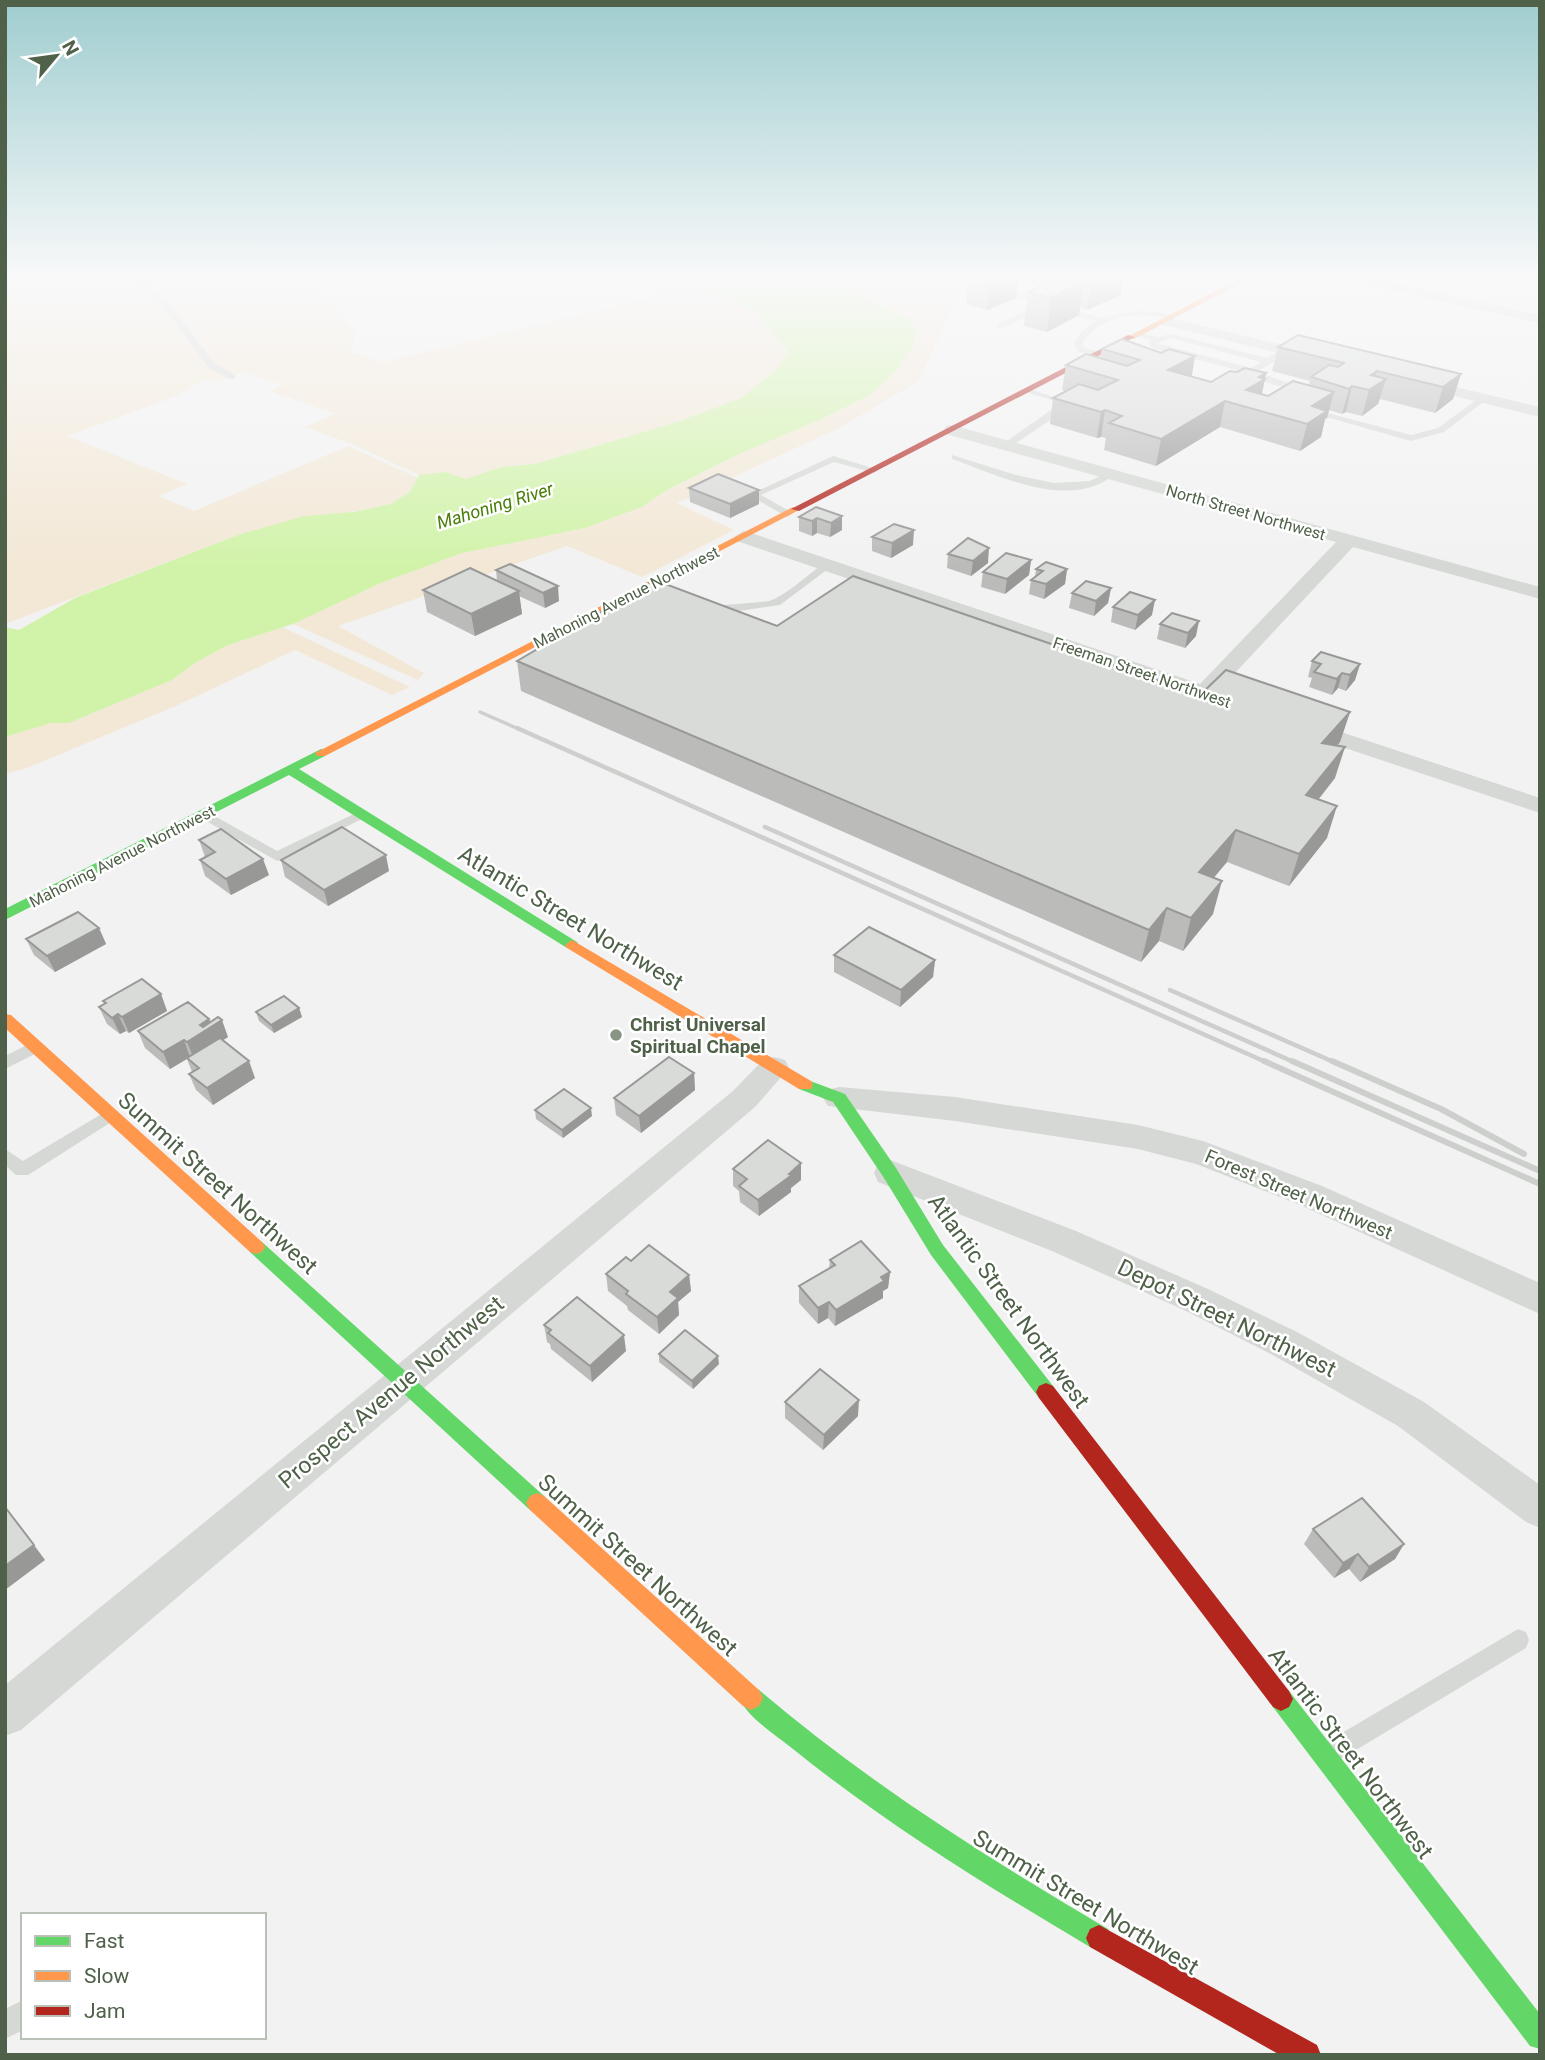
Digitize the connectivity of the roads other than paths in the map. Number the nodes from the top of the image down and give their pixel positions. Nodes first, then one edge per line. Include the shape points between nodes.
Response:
1 (227, 374) edge
2 (1060, 374) edge
3 (1246, 374) edge
4 (1252, 376) joint
5 (232, 377) dead end
6 (1404, 379) edge
7 (1029, 390) junction
8 (1483, 398) junction
9 (1540, 412) edge
10 (952, 430) junction
11 (1007, 445) junction
12 (955, 457) dead end
13 (874, 470) junction
14 (1110, 474) junction
15 (787, 514) junction
16 (744, 537) junction
17 (1348, 541) junction
18 (827, 566) junction
19 (1540, 593) edge
20 (703, 607) edge
21 (1204, 693) junction
22 (1255, 710) edge
23 (1281, 719) edge
24 (289, 769) junction
25 (1540, 806) edge
26 (204, 814) junction
27 (361, 816) junction
28 (5, 915) edge
29 (5, 1019) edge
30 (36, 1047) junction
31 (5, 1063) edge
32 (774, 1068) junction
33 (839, 1098) junction
34 (110, 1115) junction
35 (5, 1154) edge
36 (890, 1173) junction
37 (1540, 1299) edge
38 (402, 1382) junction
39 (1540, 1508) edge
40 (1518, 1640) dead end
41 (5, 1714) edge
42 (1325, 1755) junction
43 (21, 2014) edge
44 (5, 2026) edge
45 (1540, 2036) edge
46 (1307, 2055) edge

1 - 5 lane
2 - 7 street, Mahoning Avenue Northwest
3 - 4 lane
4 - 8 lane via 1298,389 1303,393 1295,403 1411,438 1434,435
6 - 8 street
7 - 10 street, Mahoning Avenue Northwest
7 - 11 lane via 1066,402
8 - 9 street
10 - 11 street, North Street Northwest
10 - 13 street, Mahoning Avenue Northwest
11 - 14 street, North Street Northwest
12 - 14 lane via 1058,489 1099,482
13 - 15 street, Mahoning Avenue Northwest
13 - 15 lane via 833,458 754,495
14 - 17 street, North Street Northwest
15 - 16 street, Mahoning Avenue Northwest
16 - 18 street, Freeman Street Northwest
16 - 24 street, Mahoning Avenue Northwest
17 - 19 street, North Street Northwest
17 - 21 street
18 - 20 lane via 776,603 725,610
18 - 21 street, Freeman Street Northwest
21 - 22 street, Freeman Street Northwest
23 - 25 street
24 - 26 street, Mahoning Avenue Northwest
24 - 27 street, Atlantic Street Northwest
26 - 27 lane via 277,857
26 - 28 street, Mahoning Avenue Northwest
27 - 32 street, Atlantic Street Northwest
29 - 30 street, Summit Street Northwest
30 - 31 lane
30 - 34 street, Summit Street Northwest
32 - 33 street, Atlantic Street Northwest
32 - 38 street, Prospect Avenue Northwest via 744,1098
33 - 36 street, Atlantic Street Northwest
33 - 37 street, Forest Street Northwest via 968,1111 1193,1150 1310,1195
34 - 35 lane via 22,1170
34 - 38 street, Summit Street Northwest
36 - 39 street, Depot Street Northwest via 1064,1241 1284,1343 1411,1414
36 - 42 street, Atlantic Street Northwest via 937,1250
38 - 41 street, Prospect Avenue Northwest
38 - 46 street, Summit Street Northwest via 760,1705 836,1767 920,1828 1112,1948
40 - 42 lane
42 - 45 street, Atlantic Street Northwest
43 - 44 lane

